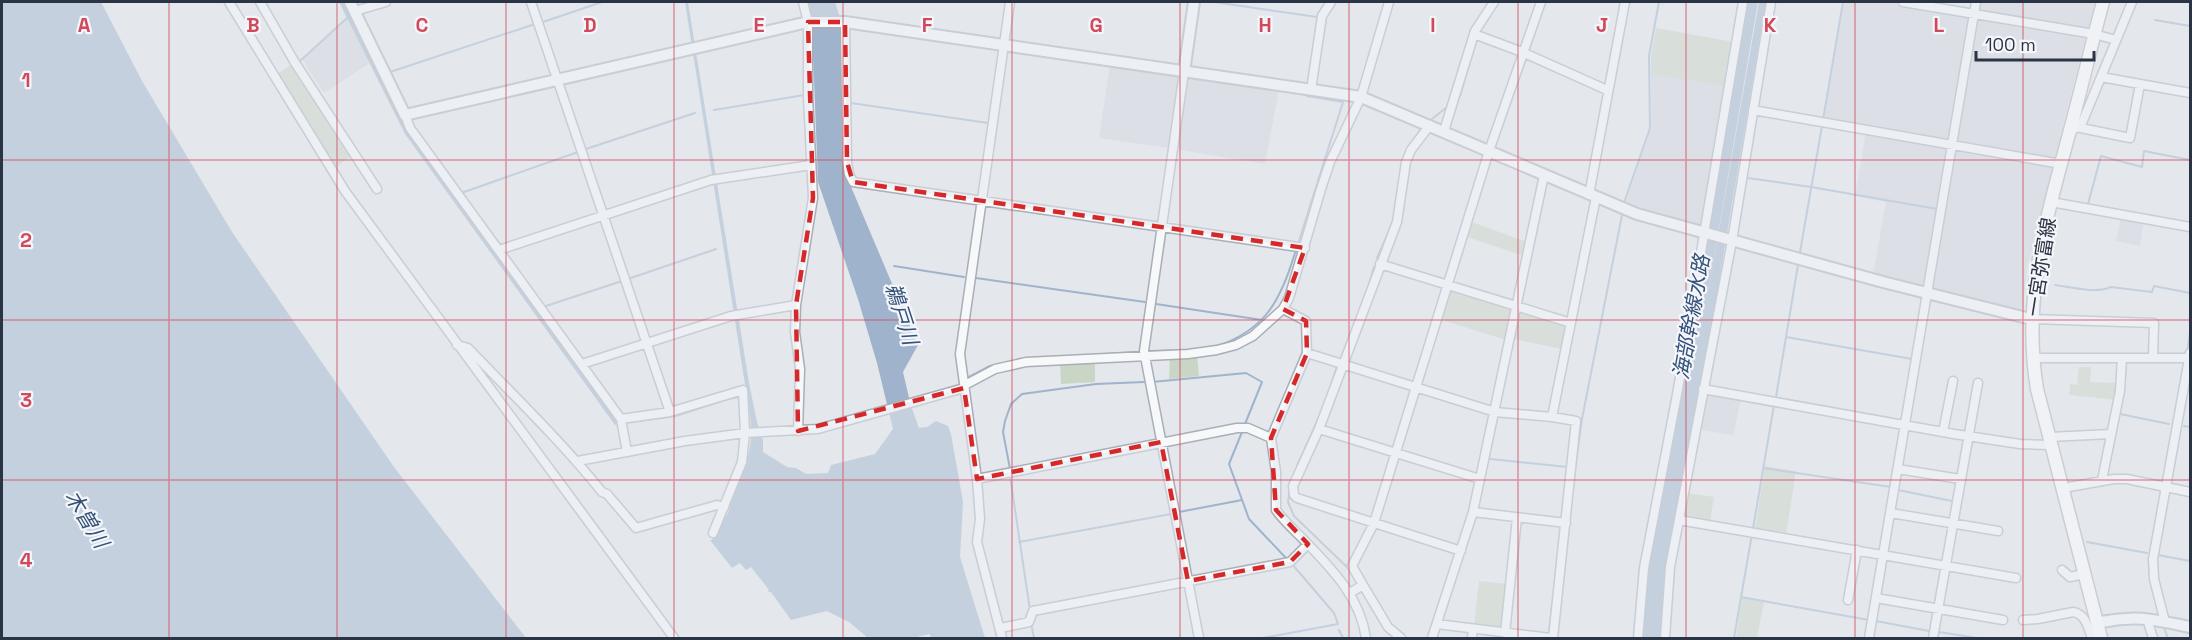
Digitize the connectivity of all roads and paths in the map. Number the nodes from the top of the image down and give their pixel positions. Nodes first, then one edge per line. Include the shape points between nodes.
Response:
1 (229, 2) edge
2 (260, 2) edge
3 (386, 2) edge
4 (531, 2) edge
5 (803, 2) edge
6 (1010, 2) edge
7 (1194, 2) edge
8 (1331, 2) edge
9 (1389, 2) edge
10 (1494, 2) edge
11 (1541, 2) edge
12 (1625, 2) edge
13 (1743, 2) edge
14 (1771, 2) edge
15 (1903, 2) edge
16 (1976, 2) edge
17 (2103, 2) edge
18 (2132, 2) edge
19 (352, 6) edge
20 (1974, 14) junction
21 (809, 22) junction
22 (845, 22) junction
23 (1474, 34) junction
24 (2094, 34) junction
25 (2116, 40) junction
26 (1004, 46) junction
27 (1522, 52) junction
28 (1184, 72) junction
29 (2101, 77) junction
30 (557, 79) junction
31 (2140, 84) junction
32 (1311, 90) junction
33 (1607, 90) junction
34 (2190, 93) edge
35 (1361, 97) junction
36 (1753, 110) junction
37 (405, 115) junction
38 (1430, 125) junction
39 (2073, 130) junction
40 (1444, 131) junction
41 (1951, 145) junction
42 (1488, 151) junction
43 (2061, 164) junction
44 (811, 165) junction
45 (1544, 175) junction
46 (377, 189) dead end
47 (1592, 196) junction
48 (981, 201) junction
49 (2051, 202) junction
50 (603, 216) junction
51 (1162, 227) junction
52 (2190, 227) edge
53 (1704, 234) junction
54 (1731, 241) junction
55 (1305, 248) junction
56 (499, 250) junction
57 (1380, 264) junction
58 (1447, 285) junction
59 (1928, 293) junction
60 (796, 304) junction
61 (1517, 306) junction
62 (1282, 309) junction
63 (2031, 319) junction
64 (1571, 323) junction
65 (647, 344) junction
66 (457, 345) junction
67 (1307, 353) junction
68 (1145, 356) junction
69 (2190, 357) edge
70 (2032, 358) junction
71 (2122, 358) junction
72 (2153, 358) junction
73 (582, 364) junction
74 (1344, 364) junction
75 (1953, 381) dead end
76 (1978, 383) dead end
77 (964, 386) junction
78 (1415, 388) junction
79 (1704, 389) junction
80 (670, 412) junction
81 (1495, 412) junction
82 (1552, 417) junction
83 (621, 423) junction
84 (1906, 425) junction
85 (1319, 429) junction
86 (798, 431) junction
87 (1943, 432) junction
88 (746, 433) junction
89 (2111, 434) junction
90 (1967, 436) junction
91 (1271, 438) junction
92 (2050, 441) junction
93 (1161, 442) junction
94 (627, 452) junction
95 (1396, 453) junction
96 (578, 461) junction
97 (1899, 469) junction
98 (977, 479) junction
99 (1480, 479) junction
100 (1960, 479) junction
101 (2102, 480) junction
102 (2166, 487) junction
103 (2063, 488) junction
104 (2190, 492) edge
105 (724, 507) junction
106 (1473, 512) junction
107 (1891, 513) junction
108 (1517, 518) junction
109 (1679, 520) junction
110 (1374, 523) junction
111 (1566, 523) junction
112 (1953, 523) junction
113 (1998, 531) dead end
114 (713, 533) dead end
115 (1308, 544) junction
116 (1857, 550) junction
117 (1461, 551) junction
118 (1884, 555) junction
119 (1945, 566) junction
120 (2062, 570) dead end
121 (2084, 574) junction
122 (2016, 578) dead end
123 (1188, 581) junction
124 (1364, 585) junction
125 (1350, 592) junction
126 (1876, 598) junction
127 (1848, 600) dead end
128 (1938, 608) junction
129 (2147, 619) junction
130 (2003, 620) dead end
131 (2023, 620) dead end
132 (2097, 621) junction
133 (2165, 622) junction
134 (1437, 624) junction
135 (2190, 627) edge
136 (1001, 628) junction
137 (1473, 629) junction
138 (1505, 633) junction
139 (674, 639) edge
140 (1002, 639) edge
141 (1198, 639) edge
142 (1366, 639) edge
143 (1401, 639) edge
144 (1432, 639) edge
145 (1472, 639) edge
146 (1552, 639) edge
147 (1638, 639) edge
148 (1665, 639) edge
149 (1869, 639) edge
150 (1933, 639) edge
151 (2092, 639) edge
152 (2101, 639) edge
153 (2153, 639) edge

1 - 66 street via 345,191
2 - 46 street
3 - 19 street
4 - 30 street
5 - 21 street
6 - 26 street
7 - 28 street
8 - 32 street via 1322,16
9 - 35 street
10 - 23 street
11 - 27 street
12 - 33 street
13 - 53 street
14 - 36 street
15 - 20 street
16 - 20 street
17 - 24 main road, 一宮弥富線
18 - 25 street
19 - 37 street
20 - 24 street
20 - 41 street
21 - 22 street
21 - 30 street
21 - 44 street
22 - 26 street
22 - 48 street via 847,162 853,182
23 - 27 street
23 - 40 street
24 - 25 street
24 - 39 main road, 一宮弥富線
25 - 29 street
26 - 28 street
26 - 48 street
27 - 33 street
27 - 42 street
28 - 32 street
28 - 51 street
29 - 31 street
29 - 39 street via 2082,123
30 - 37 street
30 - 50 street
31 - 34 street
31 - 39 street via 2130,138
32 - 35 street
33 - 47 street
35 - 38 street
35 - 55 street via 1330,162
36 - 41 street
36 - 54 street
37 - 56 street via 410,128
38 - 40 street
38 - 57 street via 1406,162 1397,222
39 - 43 main road, 一宮弥富線
40 - 42 street
41 - 43 street
41 - 59 street
42 - 45 street
42 - 58 street
43 - 49 main road, 一宮弥富線
44 - 50 street via 715,180
44 - 60 street via 812,213
45 - 47 street
45 - 61 street
47 - 53 street
47 - 64 street
48 - 51 street
48 - 77 street via 961,342
49 - 52 street
49 - 63 main road, 一宮弥富線
50 - 56 street
50 - 65 street
51 - 55 street
51 - 68 street
53 - 54 street
53 - 147 street via 1644,568
54 - 59 street
54 - 79 street
55 - 62 street
56 - 73 street
57 - 58 street
57 - 74 street
58 - 61 street
58 - 78 street
59 - 63 street
59 - 84 street
60 - 65 street via 736,315
60 - 86 street
61 - 64 street
61 - 81 street
62 - 67 street via 1306,321
62 - 68 street via 1265,327 1236,345
63 - 70 main road, 一宮弥富線
63 - 72 street via 2154,323
64 - 82 street
65 - 73 street
65 - 80 street
66 - 96 street via 468,348
66 - 139 street
67 - 74 street
67 - 91 street
68 - 77 street via 1009,364
68 - 93 street
69 - 72 street
69 - 102 street
70 - 71 street
70 - 92 main road, 一宮弥富線
71 - 72 street
71 - 89 street
73 - 83 street
74 - 78 street
74 - 85 street
75 - 87 street
76 - 90 street
77 - 86 street via 819,429
77 - 98 street
78 - 81 street
78 - 95 street
79 - 84 street
79 - 109 street
80 - 83 street
80 - 88 street via 743,390
81 - 82 street
81 - 99 street
82 - 111 street via 1572,419 1577,426
83 - 94 street
84 - 87 street
84 - 97 street
85 - 95 street
85 - 110 street via 1293,486 1293,495
86 - 88 street
87 - 90 street
88 - 94 street
88 - 105 street via 742,462
89 - 92 street
89 - 101 street
90 - 92 street via 2020,444
90 - 100 street
91 - 93 street via 1244,427
91 - 115 street via 1276,510
92 - 103 main road, 一宮弥富線
93 - 98 street
93 - 123 street
94 - 96 street
95 - 99 street
95 - 110 street
96 - 105 street via 636,528 717,505
97 - 100 street
97 - 107 street
98 - 136 street via 977,542
99 - 106 street
100 - 112 street
101 - 102 street via 2127,479
101 - 103 street
102 - 104 street
102 - 133 street via 2153,559
103 - 121 main road, 一宮弥富線
105 - 114 street
106 - 108 street
106 - 117 street
107 - 112 street
107 - 118 street
108 - 111 street
108 - 138 street
109 - 116 street
109 - 148 street via 1670,567
110 - 117 street
110 - 124 street via 1352,566
111 - 146 street
112 - 113 street
112 - 119 street
115 - 123 street via 1290,562
115 - 125 street
116 - 118 street
116 - 127 street
117 - 134 street
118 - 119 street
118 - 126 street
119 - 122 street
119 - 128 street
120 - 121 street via 2070,577
121 - 132 main road, 一宮弥富線
123 - 136 street via 1033,611 1029,622
123 - 141 street
124 - 125 street
124 - 143 street via 1388,627
125 - 142 street
126 - 128 street
126 - 149 street
128 - 130 street
128 - 150 street
129 - 132 street
129 - 133 street
129 - 153 street
131 - 151 street via 2079,612
132 - 152 main road, 一宮弥富線
133 - 135 street
134 - 137 street
134 - 144 street
136 - 140 street
137 - 138 street
137 - 145 street
138 - 146 street

